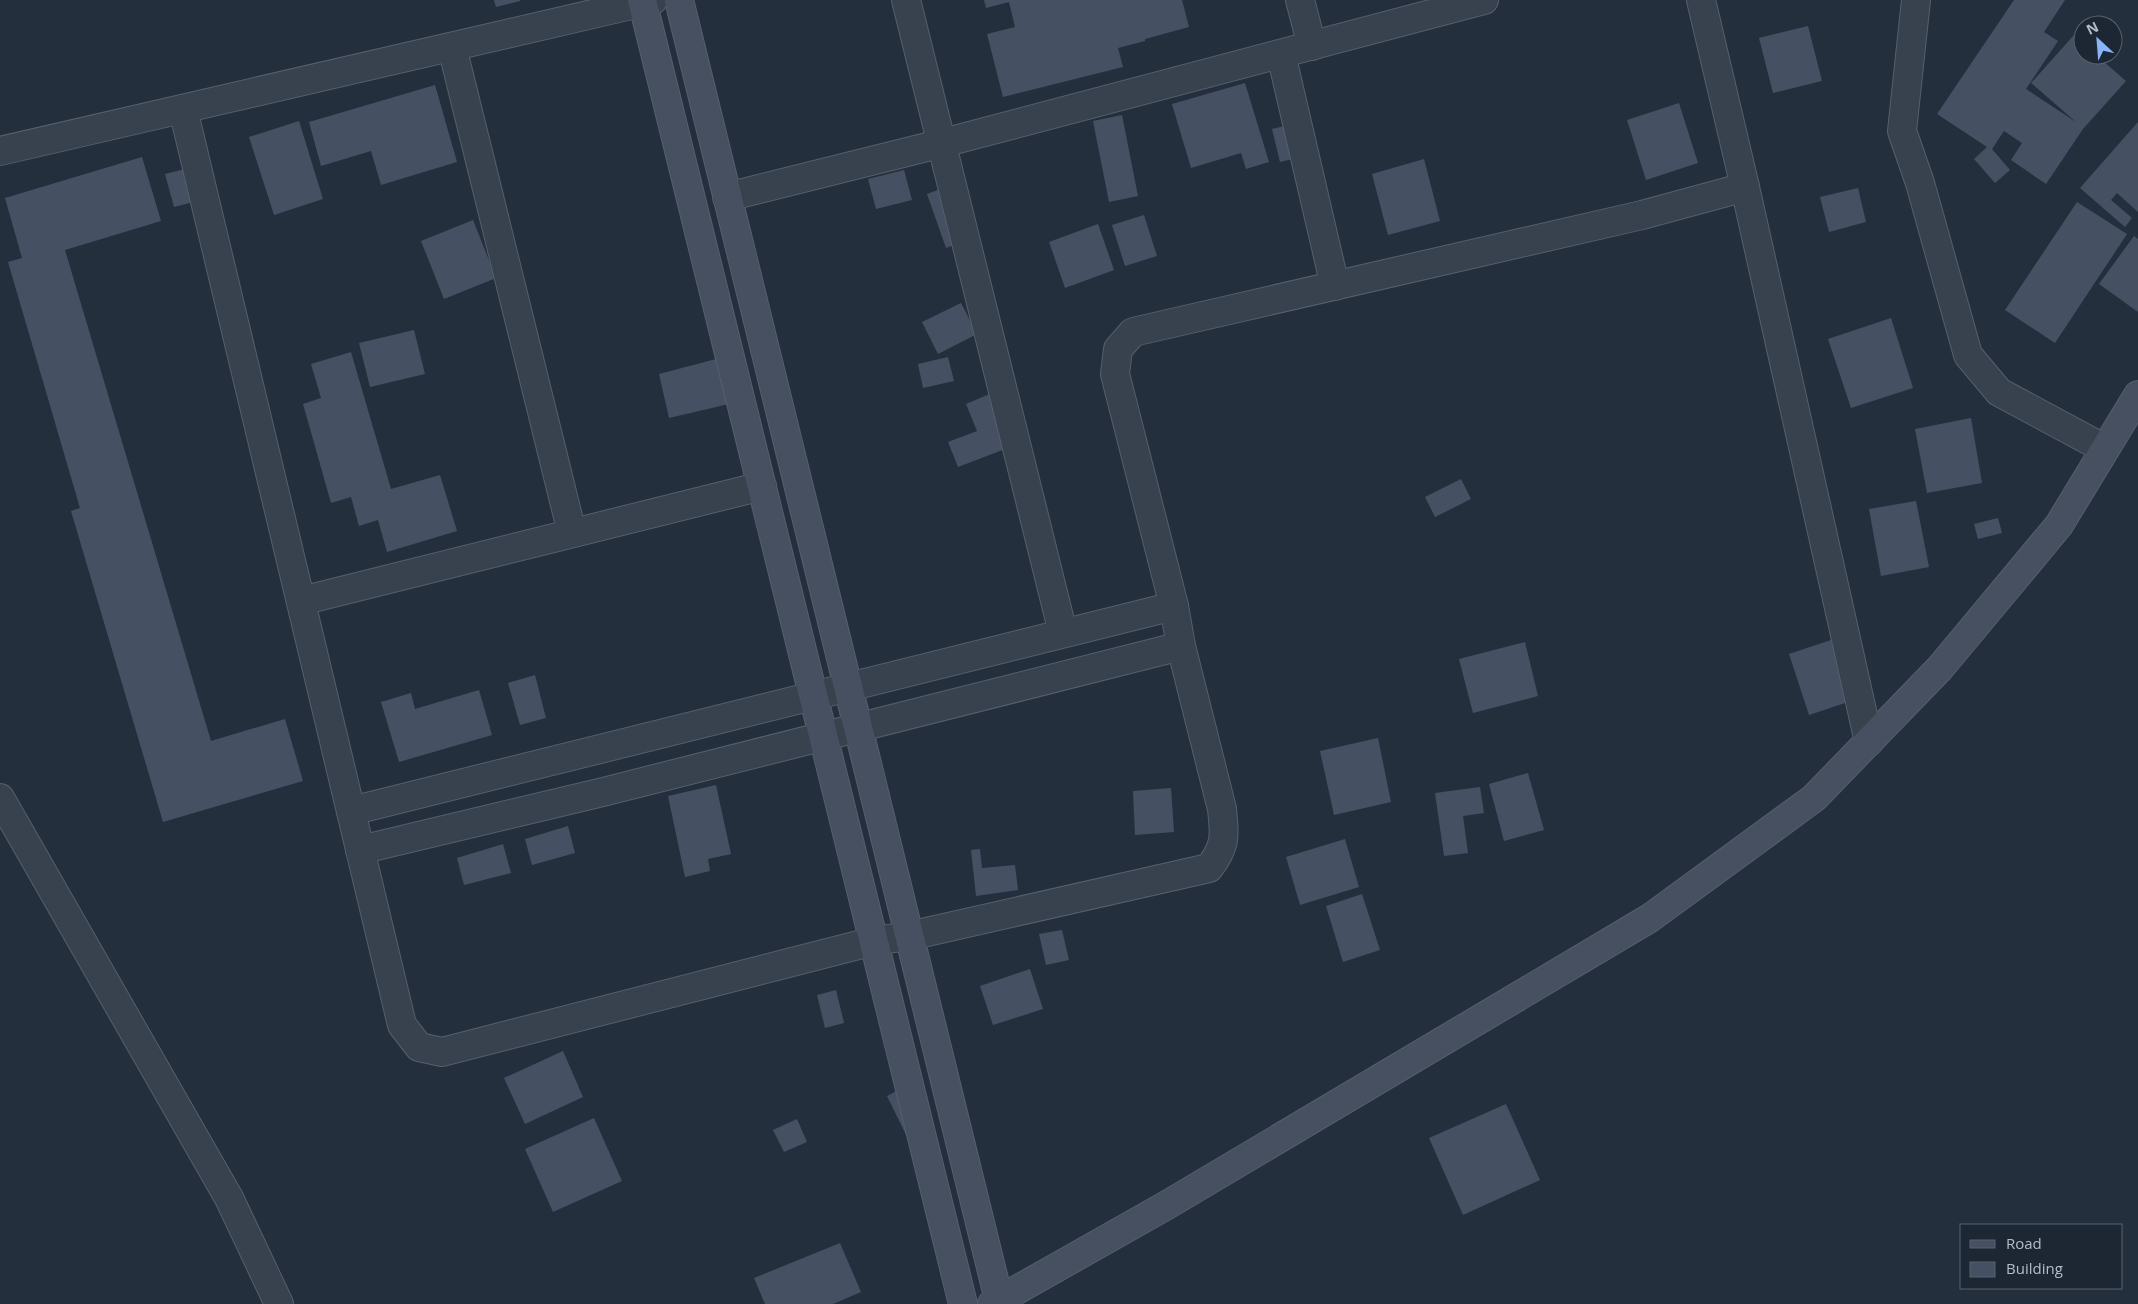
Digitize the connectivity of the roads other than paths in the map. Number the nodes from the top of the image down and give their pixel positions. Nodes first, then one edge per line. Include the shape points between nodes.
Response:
1 (679, 0) edge
2 (906, 0) edge
3 (1300, 0) edge
4 (1484, 0) edge
5 (1701, 0) edge
6 (1916, 0) edge
7 (646, 1) edge
8 (1312, 46) junction
9 (452, 47) junction
10 (1281, 54) junction
11 (183, 109) junction
12 (942, 143) junction
13 (0, 152) edge
14 (1745, 186) junction
15 (727, 197) junction
16 (1335, 286) junction
17 (2138, 395) edge
18 (2105, 449) junction
19 (762, 486) junction
20 (572, 533) junction
21 (301, 601) junction
22 (1174, 606) junction
23 (1063, 633) junction
24 (1181, 646) junction
25 (848, 687) junction
26 (813, 696) junction
27 (858, 727) junction
28 (824, 736) junction
29 (1869, 742) junction
30 (0, 798) edge
31 (351, 811) junction
32 (360, 850) junction
33 (909, 936) junction
34 (874, 941) junction
35 (996, 1302) edge
36 (279, 1304) edge
37 (963, 1304) edge

1 - 15 street
2 - 12 street
3 - 8 street
4 - 8 street
5 - 14 street
6 - 18 street via 1902,131 1920,183 1968,355 1999,392
7 - 9 street
7 - 19 street
8 - 10 street
9 - 11 street
9 - 20 street
10 - 12 street
10 - 16 street
11 - 13 street
11 - 21 street
12 - 15 street
12 - 23 street
14 - 16 street via 1642,215
14 - 29 street
15 - 25 street
16 - 22 street via 1133,332 1118,349 1115,374
17 - 18 street
18 - 29 street via 2059,524 1940,668
19 - 20 street
19 - 26 street
20 - 21 street
21 - 31 street
22 - 23 street
22 - 24 street
23 - 25 street
24 - 27 street
24 - 33 street via 1222,809 1225,836 1220,854 1209,868
25 - 26 street
25 - 27 street
26 - 28 street
26 - 31 street
27 - 28 street
27 - 33 street
28 - 32 street
28 - 34 street
29 - 35 street via 1814,798 1650,918 1167,1205
30 - 36 street via 230,1198
31 - 32 street
32 - 34 street via 402,1025 419,1047 442,1052
33 - 34 street
33 - 35 street
34 - 37 street

